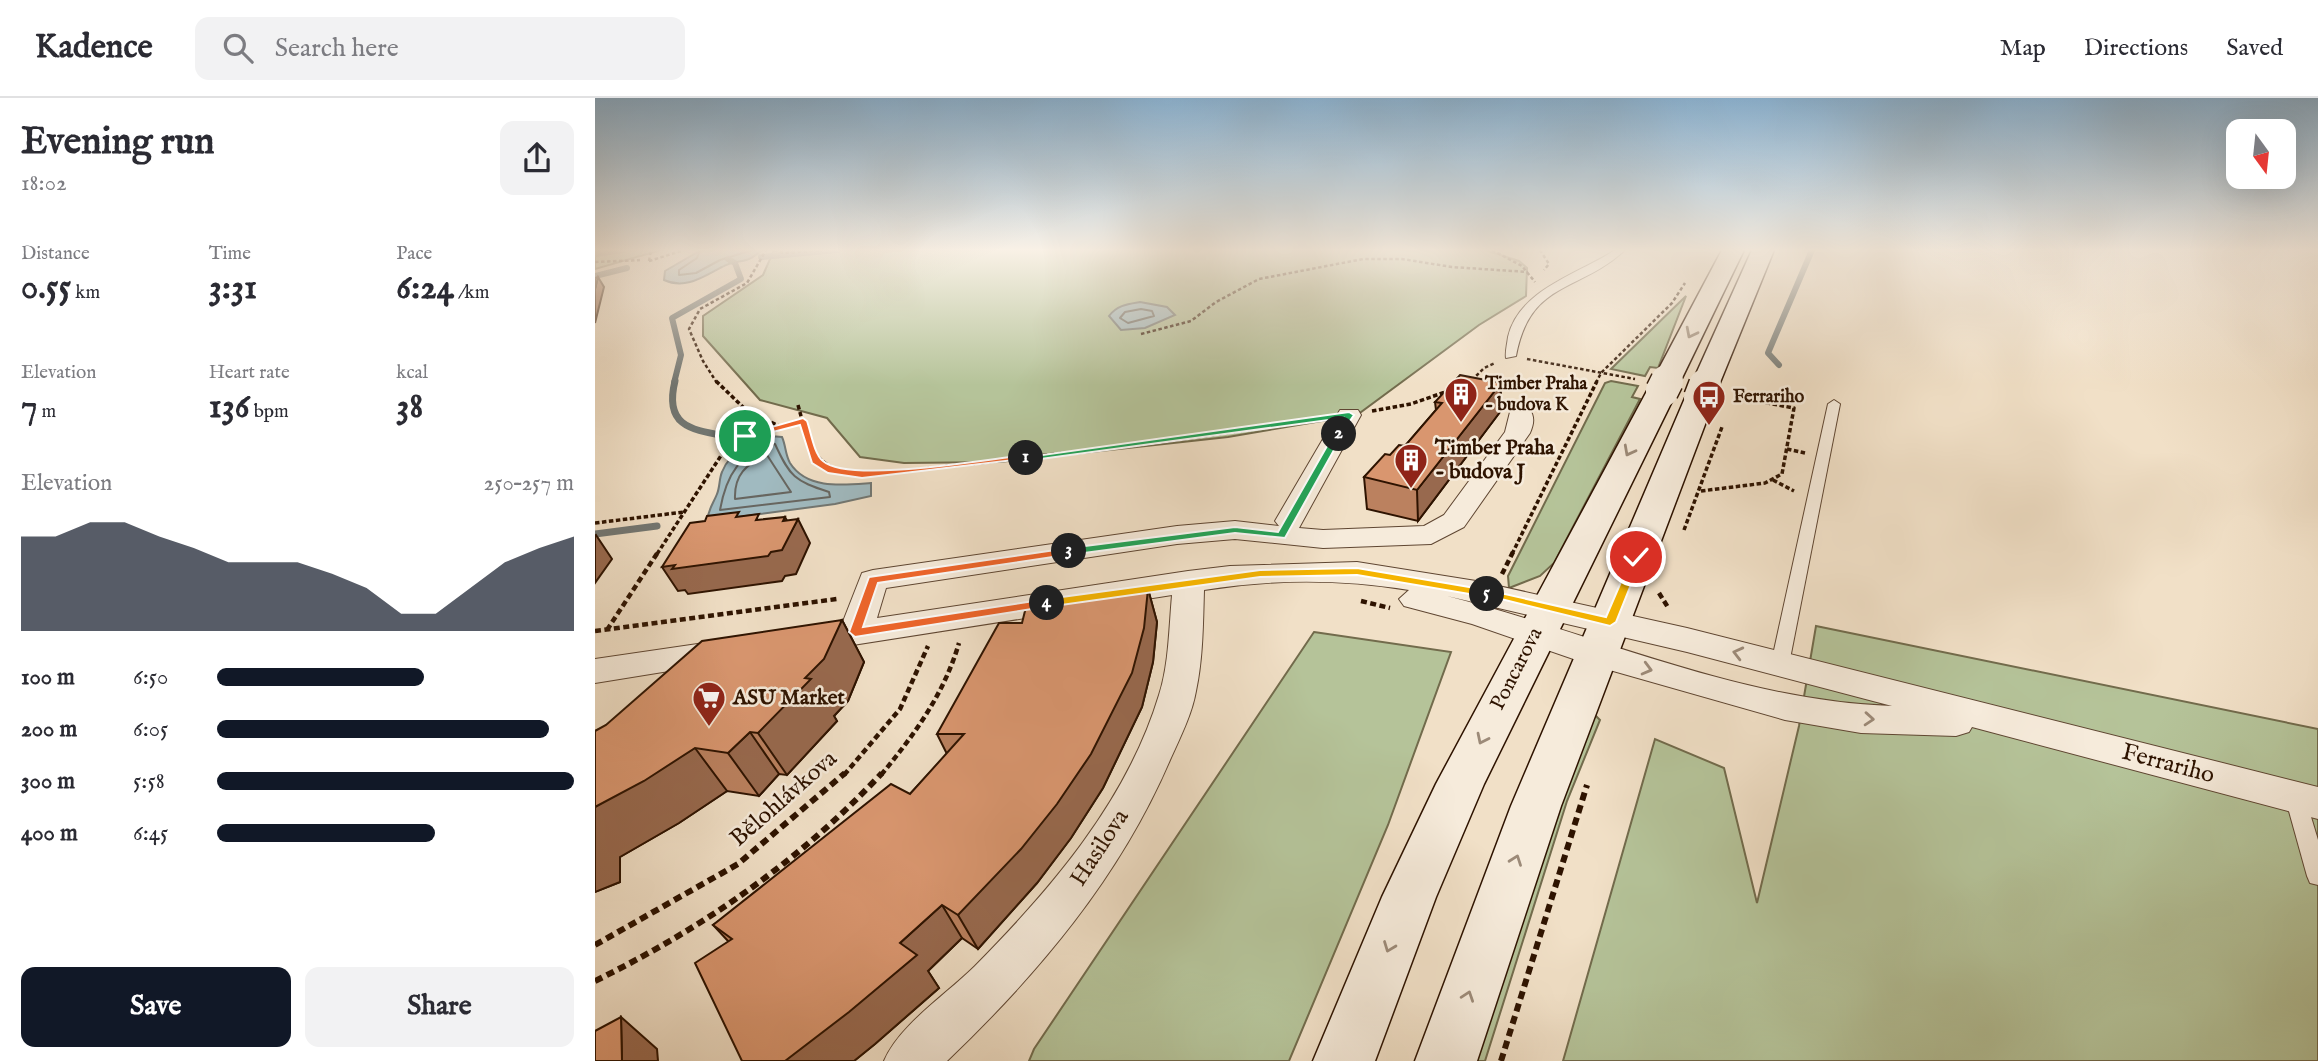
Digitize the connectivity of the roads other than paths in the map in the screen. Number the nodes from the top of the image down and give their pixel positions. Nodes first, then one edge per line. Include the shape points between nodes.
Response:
1 (1542, 295) edge
2 (1708, 295) edge
3 (1747, 295) edge
4 (1510, 356) road end
5 (1834, 404) dead end
6 (1520, 413) dead end
7 (1349, 415) road end
8 (1286, 528) junction
9 (1188, 581) junction
10 (1542, 621) junction
11 (855, 632) junction
12 (1603, 638) junction
13 (675, 659) junction
14 (1780, 664) junction
15 (595, 671) edge
16 (654, 696) edge
17 (2018, 725) junction
18 (2307, 800) edge
19 (2318, 876) edge
20 (910, 1061) edge
21 (1344, 1061) edge
22 (1446, 1061) edge

1 - 4 lane via 1512,334
2 -> 10 main road, Poncarova via 1658,383
3 - 12 main road via 1710,400
5 - 14 lane
6 - 8 street via 1517,433 1445,529 1415,536 1323,539
7 - 8 street
8 - 11 street via 1177,536 873,580
9 - 10 street, Ferrariho via 1298,572 1470,613
9 - 11 street, Ferrariho via 933,639
9 - 20 street, Hasilova via 1177,694 1145,779 1078,883 977,1000
10 - 12 street, Ferrariho
10 -> 21 main road, Poncarova via 1414,884
11 - 13 street, Ferrariho
14 -> 12 street, Ferrariho
12 -> 17 street, Ferrariho via 1798,709 1861,719
22 -> 12 main road via 1536,806
13 - 15 street, Ferrariho
13 - 16 street
14 - 17 street, Ferrariho
17 - 18 street, Ferrariho
18 - 19 lane

